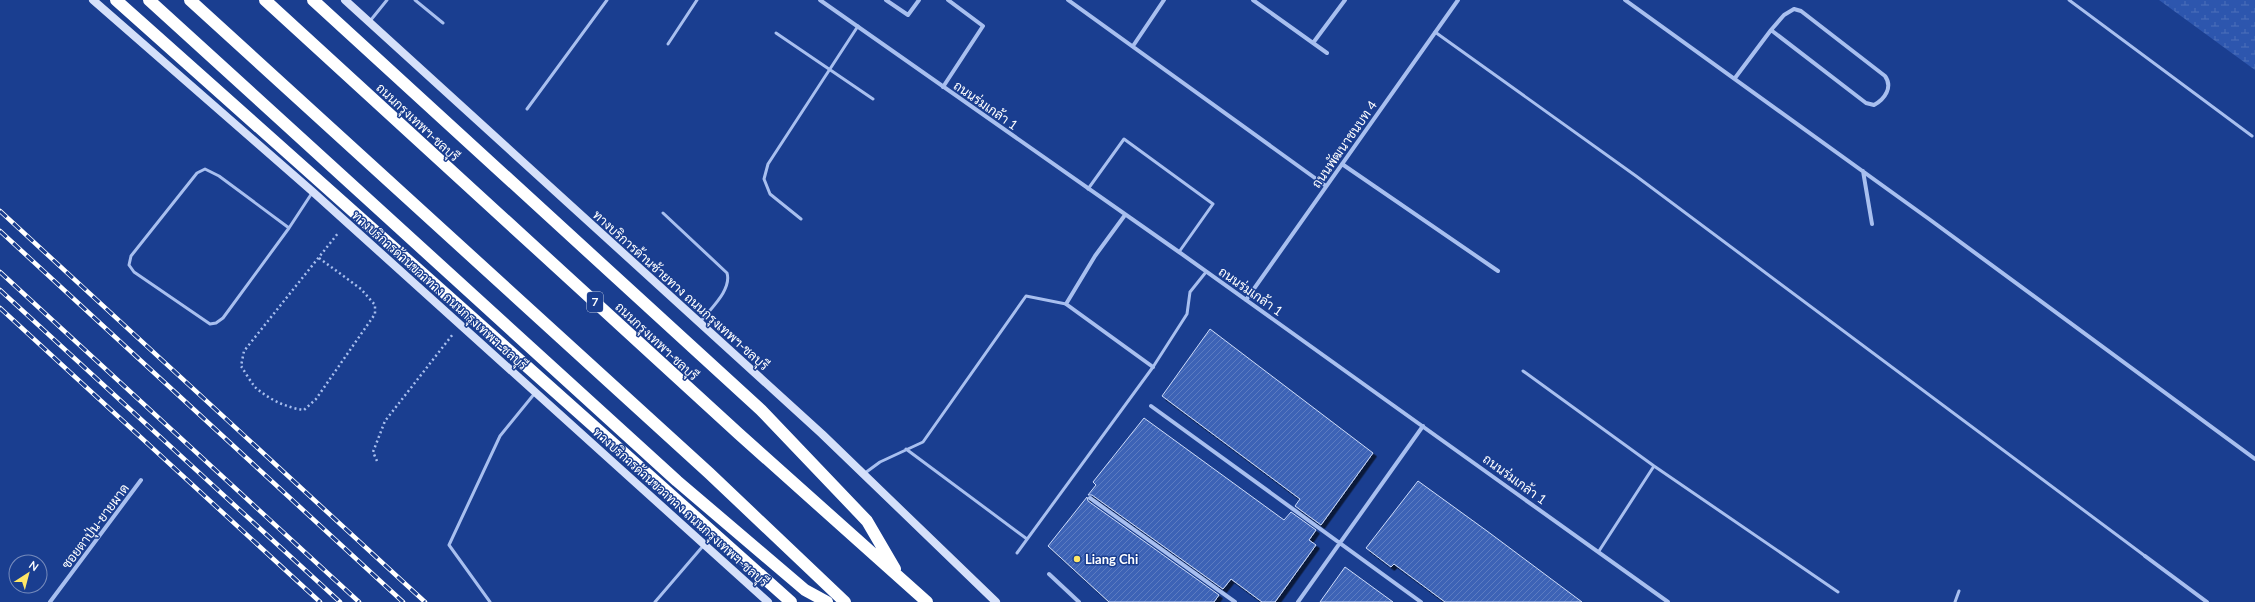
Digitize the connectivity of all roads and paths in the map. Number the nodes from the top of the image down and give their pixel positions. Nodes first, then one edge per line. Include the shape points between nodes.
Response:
1 (93, 0) edge
2 (116, 0) edge
3 (149, 0) edge
4 (190, 0) edge
5 (265, 0) edge
6 (313, 0) edge
7 (345, 0) edge
8 (387, 0) edge
9 (415, 0) edge
10 (607, 0) edge
11 (697, 0) edge
12 (820, 0) edge
13 (886, 0) edge
14 (919, 0) edge
15 (948, 0) edge
16 (1068, 0) edge
17 (1164, 0) edge
18 (1253, 0) edge
19 (1345, 0) edge
20 (1458, 0) edge
21 (1625, 0) edge
22 (2069, 0) edge
23 (369, 22) junction
24 (443, 23) dead end
25 (858, 26) junction
26 (1771, 30) junction
27 (1435, 32) junction
28 (776, 33) dead end
29 (1313, 43) junction
30 (668, 44) dead end
31 (1133, 46) junction
32 (1327, 53) dead end
33 (829, 68) junction
34 (1735, 78) junction
35 (943, 87) junction
36 (873, 99) dead end
37 (527, 109) dead end
38 (2252, 136) dead end
39 (1342, 164) junction
40 (1862, 171) junction
41 (1326, 186) junction
42 (1088, 189) junction
43 (313, 192) junction
44 (663, 213) dead end
45 (1125, 215) junction
46 (801, 219) dead end
47 (347, 222) junction
48 (1872, 224) dead end
49 (289, 228) junction
50 (1179, 252) junction
51 (319, 258) junction
52 (1498, 271) dead end
53 (1206, 272) junction
54 (1246, 300) junction
55 (1066, 304) junction
56 (700, 323) junction
57 (460, 325) junction
58 (1153, 367) junction
59 (1524, 371) dead end
60 (536, 393) junction
61 (1151, 406) dead end
62 (1423, 426) junction
63 (906, 449) junction
64 (2255, 460) edge
65 (377, 461) dead end
66 (1654, 466) junction
67 (864, 474) junction
68 (141, 480) dead end
69 (1090, 498) dead end
70 (1027, 539) junction
71 (1340, 543) junction
72 (704, 544) junction
73 (1599, 551) junction
74 (1017, 553) dead end
75 (2145, 556) joint
76 (1049, 574) dead end
77 (901, 578) junction
78 (1960, 591) dead end
79 (1838, 592) dead end
80 (50, 602) edge
81 (490, 602) edge
82 (655, 602) edge
83 (768, 602) edge
84 (791, 602) edge
85 (827, 602) edge
86 (845, 602) edge
87 (927, 602) edge
88 (996, 602) edge
89 (1079, 602) edge
90 (1235, 602) edge
91 (1298, 602) edge
92 (1421, 602) edge
93 (1668, 602) edge
94 (1955, 602) edge
95 (2207, 602) edge

1 - 43 main road, ทางบริการด้านขวาทาง ถนนกรุงเทพฯ-ชลบุรี
2 - 84 highway
3 - 85 highway via 677,481 805,590
4 - 86 highway via 709,473
5 - 77 highway, ถนนกรุงเทพฯ-ชลบุรี / 7 via 739,434
6 - 77 highway via 761,410 867,522
7 - 23 main road, ทางบริการด้านซ้ายทาง ถนนกรุงเทพฯ-ชลบุรี
8 - 23 lane
9 - 24 lane
10 - 37 lane
11 - 30 lane
12 - 25 street, ถนนร่มเกล้า 1
13 - 14 street via 908,15
15 - 35 street via 983,26
16 - 31 street
17 - 31 street
18 - 29 street
19 - 29 street
20 - 27 street, ถนนพัฒนาชนบท 4
21 - 34 street
22 - 38 lane
23 - 56 main road, ทางบริการด้านซ้ายทาง ถนนกรุงเทพฯ-ชลบุรี
25 - 33 lane
25 - 35 street, ถนนร่มเกล้า 1
26 - 26 street via 1789,11 1801,11 1885,76 1890,87 1878,103 1870,105
26 - 34 street
27 - 39 street, ถนนพัฒนาชนบท 4
27 - 75 lane via 1636,176
28 - 33 lane
29 - 32 street
31 - 41 street
33 - 36 lane
33 - 46 lane via 768,164 764,179 770,194
34 - 40 street
35 - 42 street, ถนนร่มเกล้า 1
39 - 41 street, ถนนพัฒนาชนบท 4
39 - 52 street
40 - 48 street
40 - 64 street
41 - 54 street, ถนนพัฒนาชนบท 4
42 - 45 street, ถนนร่มเกล้า 1
42 - 50 lane via 1124,139 1213,204
43 - 47 main road, ทางบริการด้านขวาทาง ถนนกรุงเทพฯ-ชลบุรี
43 - 49 lane
44 - 56 lane via 728,273 727,287
45 - 50 street, ถนนร่มเกล้า 1
45 - 55 street via 1095,256
47 - 51 path
47 - 57 main road, ทางบริการด้านขวาทาง ถนนกรุงเทพฯ-ชลบุรี
49 - 49 lane via 216,324 210,324 134,272 129,265 131,256 197,173 205,169 219,176
50 - 53 street, ถนนร่มเกล้า 1
51 - 51 path via 244,351 241,366 255,387 276,401 304,410 316,399 375,314 375,305 361,289
53 - 54 street, ถนนร่มเกล้า 1
53 - 58 lane via 1190,292 1187,314
54 - 62 street, ถนนร่มเกล้า 1
55 - 58 street
55 - 63 lane via 1026,296 923,442
56 - 67 main road, ทางบริการด้านซ้ายทาง ถนนกรุงเทพฯ-ชลบุรี
57 - 60 main road, ทางบริการด้านขวาทาง ถนนกรุงเทพฯ-ชลบุรี
57 - 65 path via 385,421 373,452
58 - 70 lane
59 - 66 lane
60 - 72 main road, ทางบริการด้านขวาทาง ถนนกรุงเทพฯ-ชลบุรี
60 - 81 lane via 500,436 448,545
61 - 71 street
62 - 71 street
62 - 73 street, ถนนร่มเกล้า 1
63 - 67 lane via 880,462
63 - 70 lane
66 - 73 lane
66 - 79 lane
67 - 88 main road, ทางบริการด้านซ้ายทาง ถนนกรุงเทพฯ-ชลบุรี
68 - 80 street, ซอยตาปุ่น-ยายผาด
69 - 90 street
70 - 74 lane
71 - 91 street
71 - 92 street
72 - 82 lane
72 - 83 main road, ทางบริการด้านขวาทาง ถนนกรุงเทพฯ-ชลบุรี
73 - 93 street, ถนนร่มเกล้า 1
75 - 95 street
76 - 89 street
77 - 87 highway, ถนนกรุงเทพฯ-ชลบุรี / 7
78 - 94 lane

